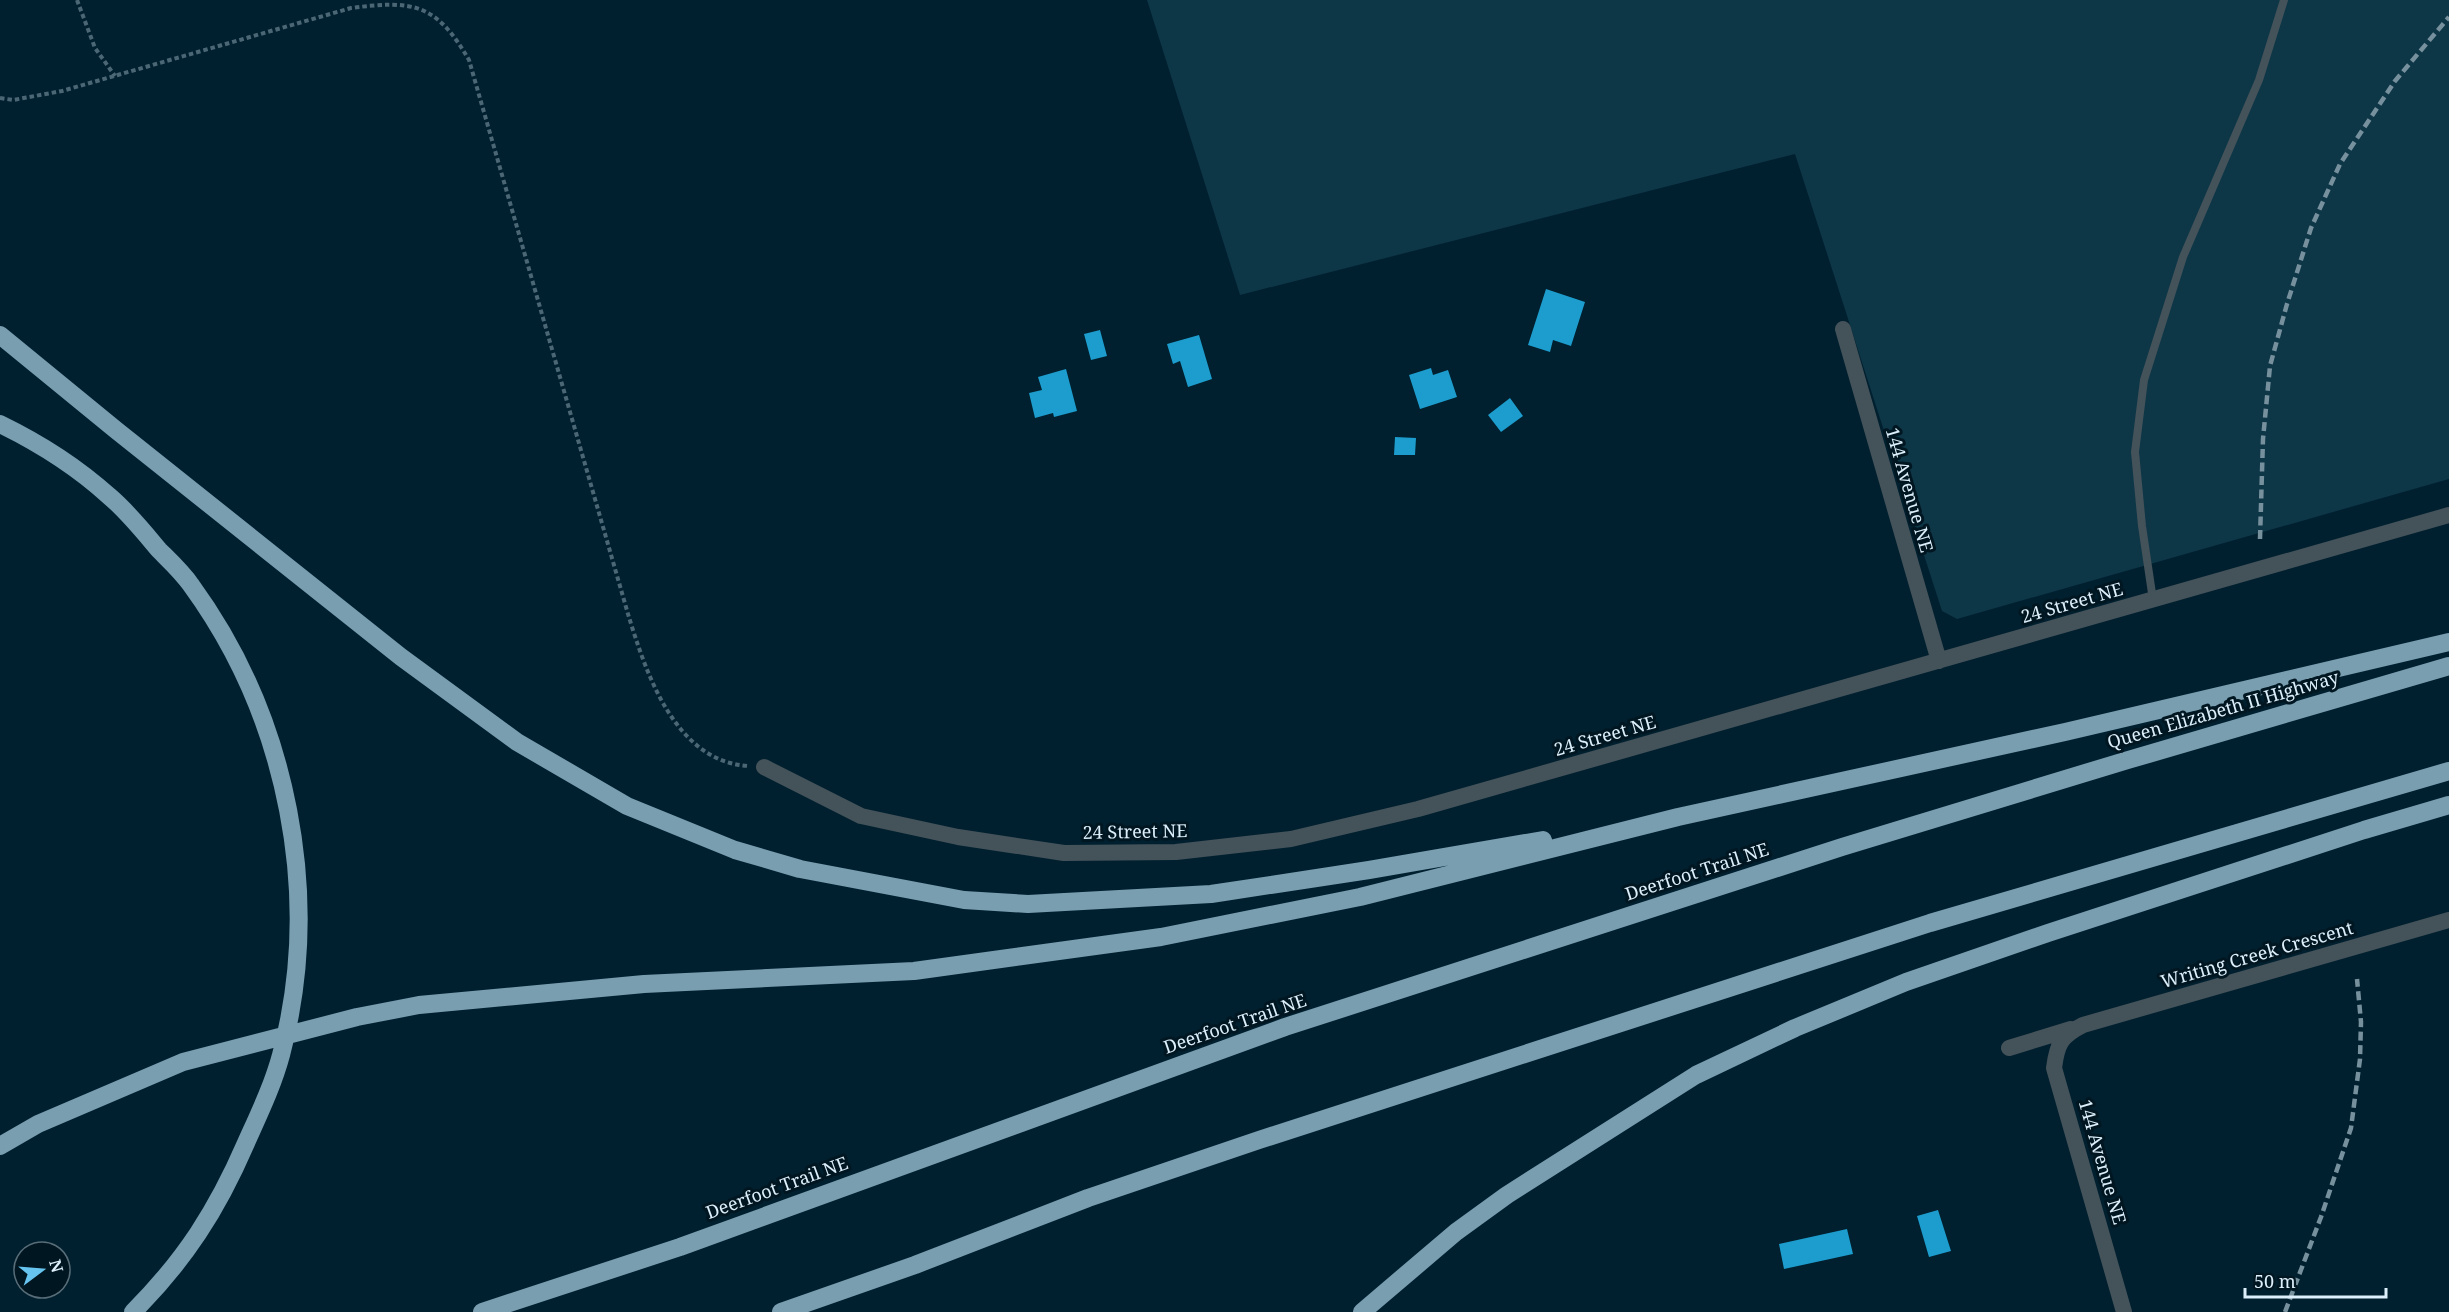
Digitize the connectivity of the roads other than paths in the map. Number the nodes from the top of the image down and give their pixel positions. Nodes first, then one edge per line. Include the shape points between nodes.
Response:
1 (2284, 0) edge
2 (1843, 329) dead end
3 (0, 335) edge
4 (0, 423) edge
5 (2449, 515) edge
6 (2153, 600) junction
7 (2449, 642) edge
8 (1939, 661) junction
9 (2449, 666) edge
10 (765, 767) road end
11 (2449, 771) edge
12 (2008, 796) joint
13 (2449, 805) edge
14 (1678, 817) junction
15 (2449, 920) edge
16 (2080, 1027) junction
17 (2009, 1047) dead end
18 (0, 1146) edge
19 (133, 1312) edge
20 (482, 1312) edge
21 (782, 1312) edge
22 (1362, 1312) edge
23 (2124, 1312) edge

1 - 6 lane via 2259,80 2183,257 2144,380 2134,452
2 - 8 street, 144 Avenue NE
3 - 14 highway via 401,657 517,742 627,806 735,850 800,869 964,900 1028,904 1211,894
4 - 19 highway via 33,441 108,495 191,584 225,639 257,708 286,795 294,835 297,943 281,1055 260,1112 208,1221 156,1289
5 - 6 street, 24 Street NE
6 - 8 street, 24 Street NE
7 - 14 highway
8 - 10 street, 24 Street NE via 1418,809 1291,839 1176,852 1064,853 958,837 861,816
9 - 12 highway, Queen Elizabeth II Highway
11 - 21 highway via 1930,923 1259,1140 1088,1198
12 - 20 highway, Deerfoot Trail NE via 1285,1028 680,1247
13 - 22 highway via 2048,933 1906,982 1795,1028 1696,1075 1516,1189 1456,1232
14 - 18 highway via 1360,897 1161,937 914,971 644,984 419,1005 357,1017 183,1062 38,1124
15 - 16 street, Writing Creek Crescent
16 - 17 street, Writing Creek Crescent
16 - 23 street, 144 Avenue NE via 2059,1043 2054,1068

